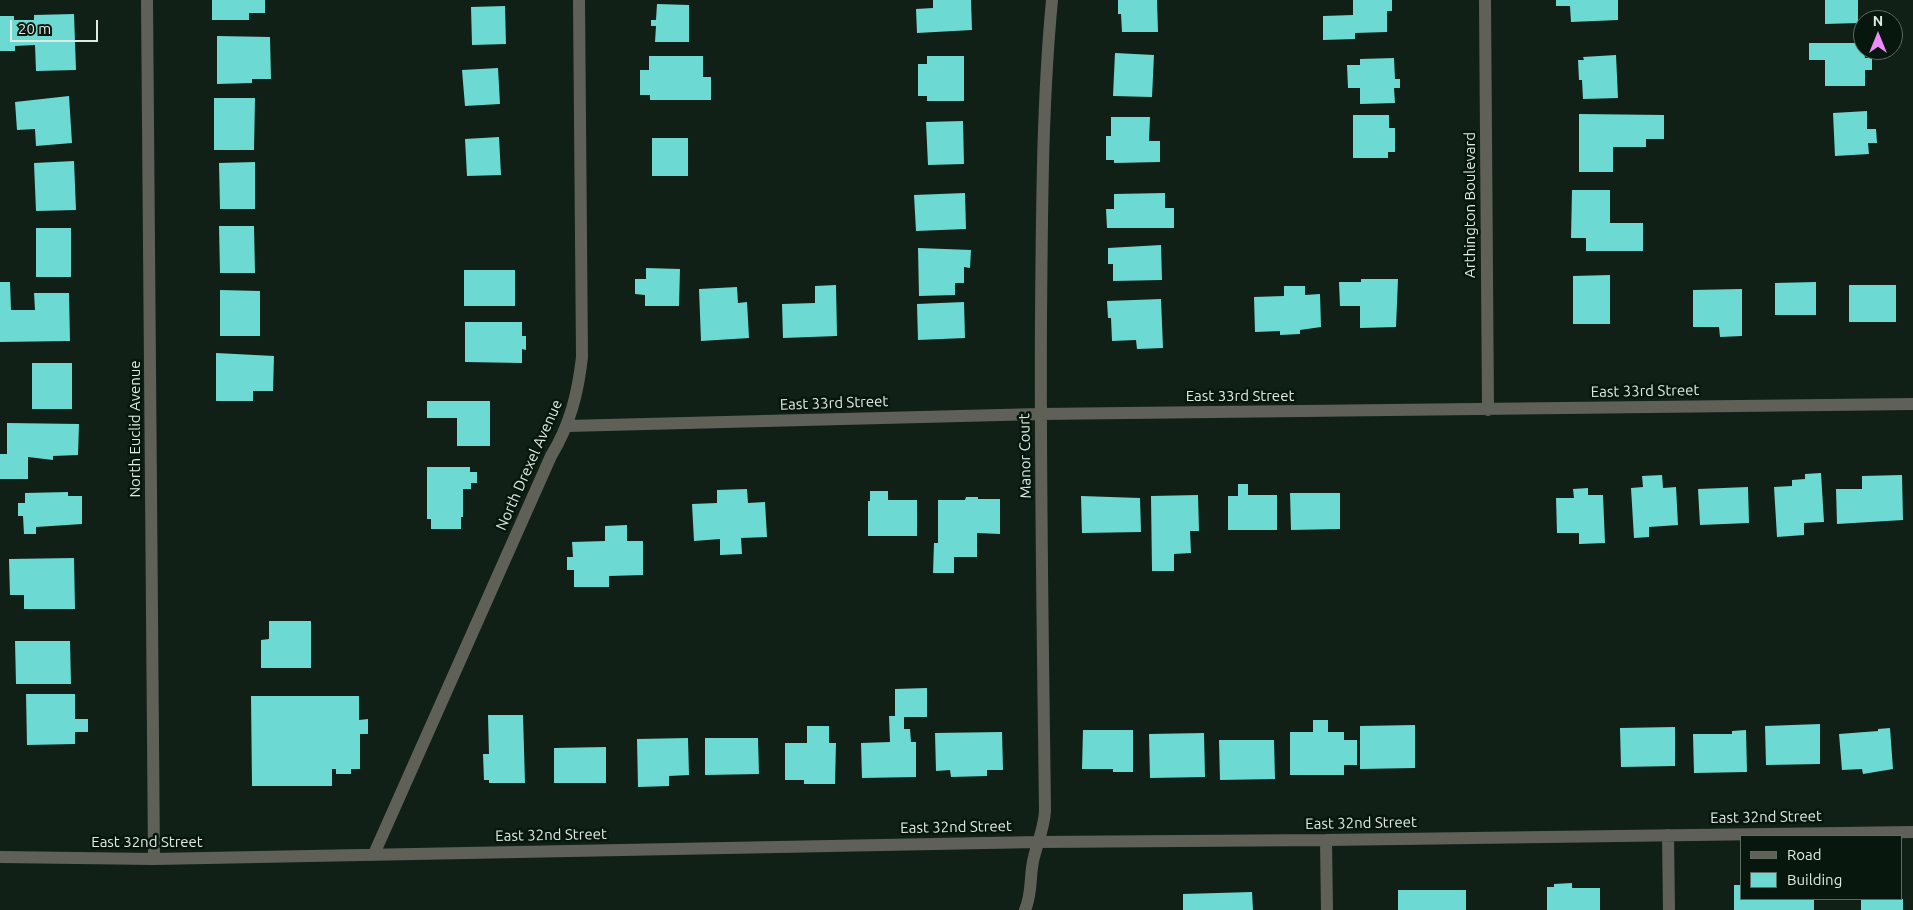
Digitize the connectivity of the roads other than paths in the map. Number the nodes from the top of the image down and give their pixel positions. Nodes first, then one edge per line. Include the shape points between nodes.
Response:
1 (147, 0) edge
2 (579, 0) edge
3 (1052, 0) edge
4 (1485, 0) edge
5 (1913, 404) edge
6 (1488, 410) junction
7 (1040, 414) junction
8 (567, 426) junction
9 (1913, 832) edge
10 (1668, 835) junction
11 (1326, 840) junction
12 (1038, 842) junction
13 (374, 854) junction
14 (0, 857) edge
15 (154, 859) junction
16 (1025, 910) edge
17 (1327, 910) edge
18 (1669, 910) edge

1 - 15 street, North Euclid Avenue
2 - 8 street, North Drexel Avenue via 582,357 577,396
3 - 7 street, Manor Court via 1042,158
4 - 6 street, Arthington Boulevard
5 - 6 street, East 33rd Street
6 - 7 street, East 33rd Street
7 - 8 street, East 33rd Street
7 - 12 street, Manor Court via 1045,812
8 - 13 street, North Drexel Avenue
9 - 10 street, East 32nd Street
10 - 11 street, East 32nd Street
10 - 18 street
11 - 12 street, East 32nd Street
11 - 17 street
12 - 13 street, East 32nd Street
12 - 16 street, Manor Court
13 - 15 street, East 32nd Street
14 - 15 street, East 32nd Street

